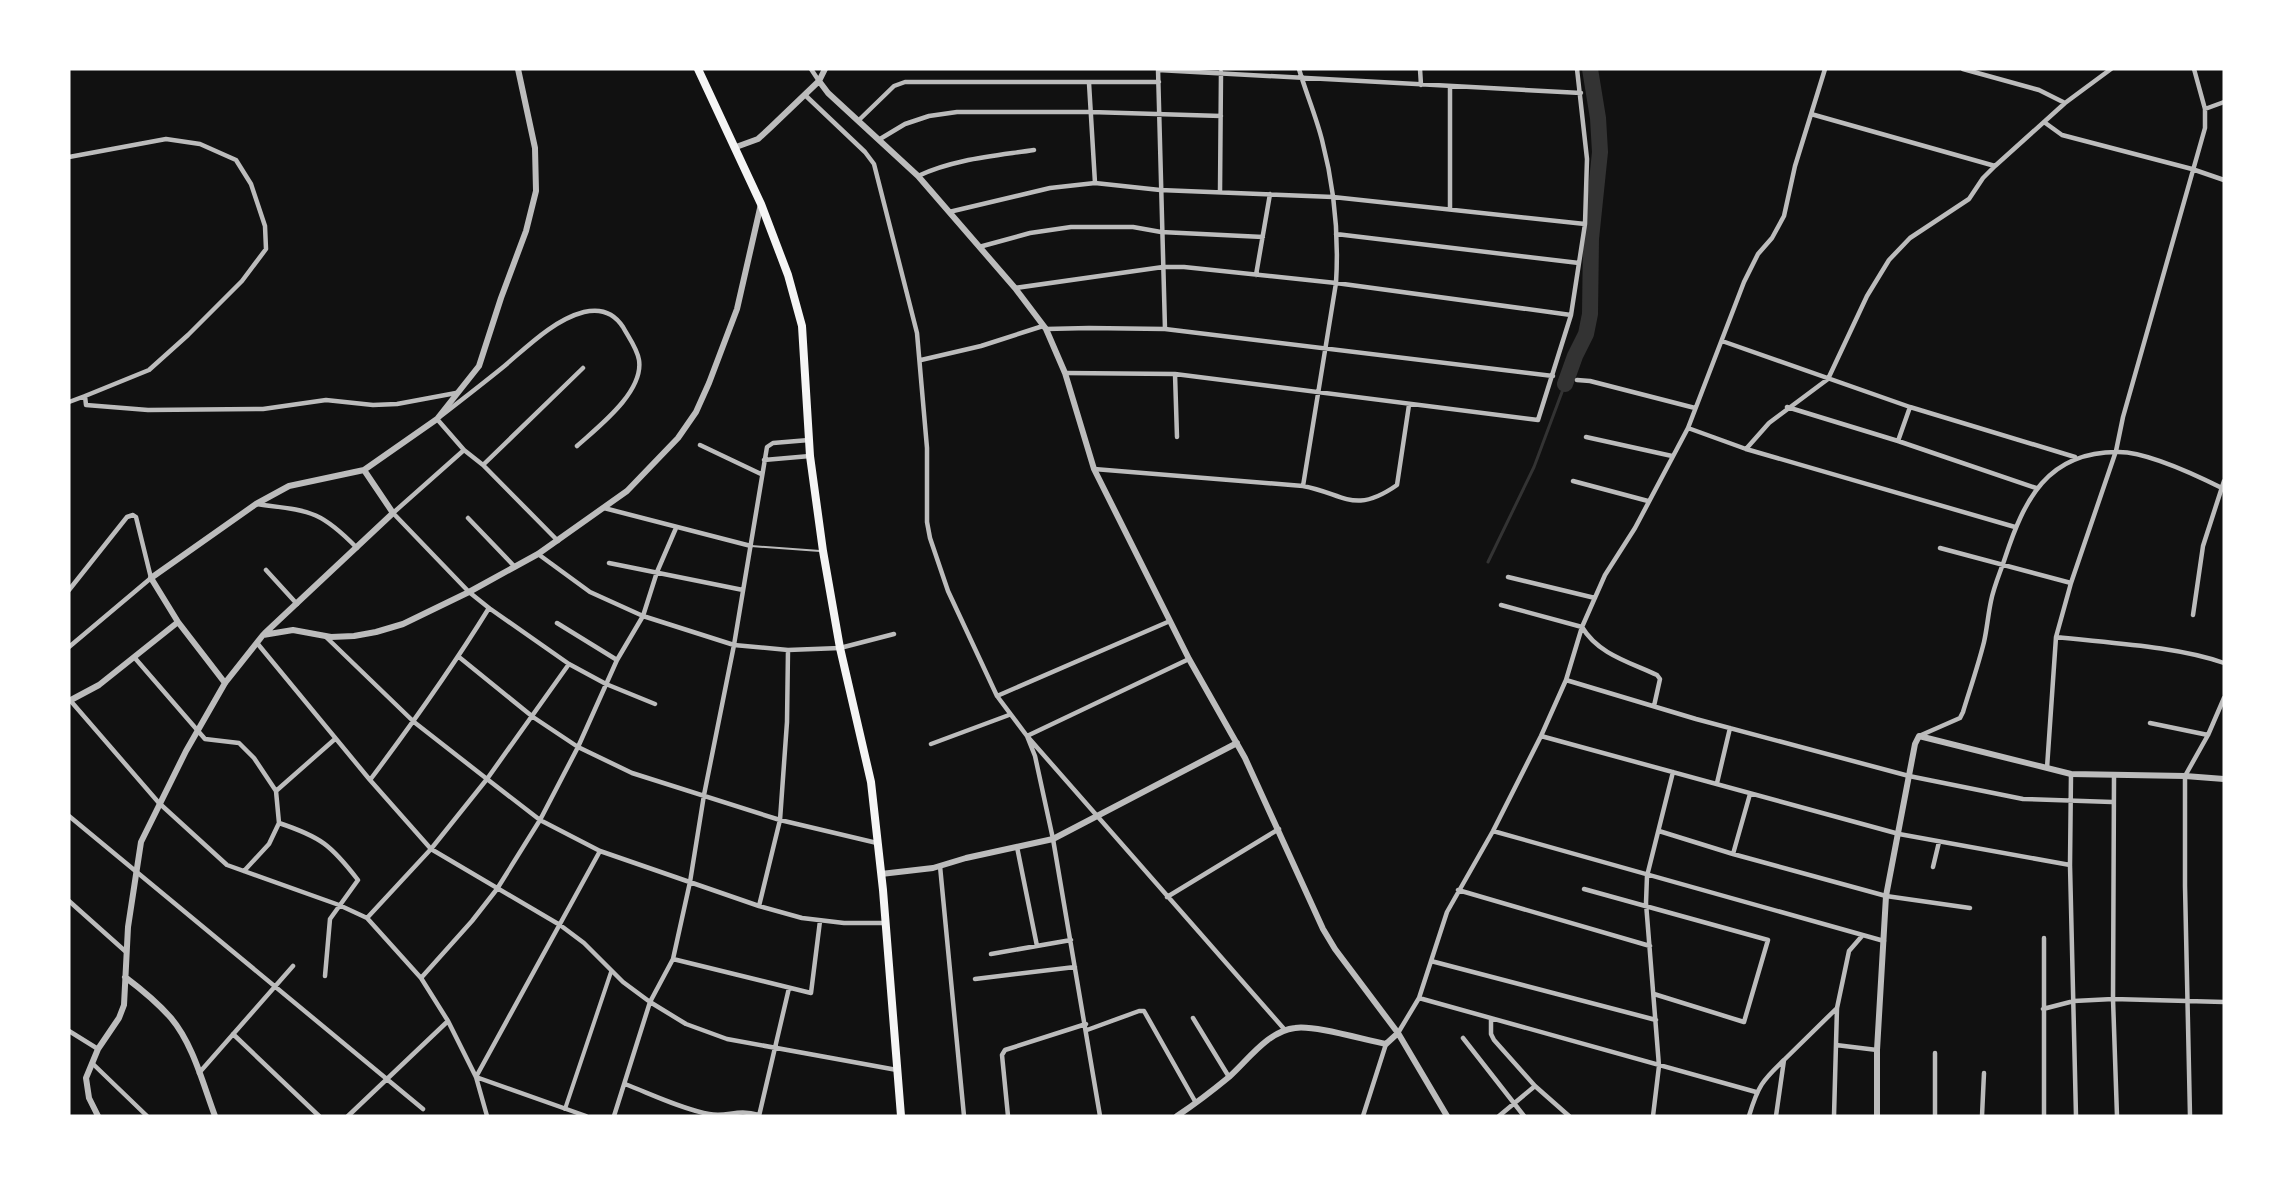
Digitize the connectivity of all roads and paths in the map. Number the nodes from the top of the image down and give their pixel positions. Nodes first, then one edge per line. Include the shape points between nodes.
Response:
1 (518, 69) edge
2 (698, 69) edge
3 (811, 69) edge
4 (825, 69) edge
5 (1158, 69) edge
6 (1299, 69) edge
7 (1420, 69) edge
8 (1577, 69) edge
9 (1825, 69) edge
10 (1963, 69) edge
11 (2111, 69) edge
12 (2194, 69) edge
13 (1221, 72) junction
14 (1302, 78) junction
15 (819, 81) junction
16 (1159, 82) junction
17 (1089, 83) junction
18 (1421, 85) junction
19 (1450, 87) junction
20 (1581, 93) junction
21 (805, 95) junction
22 (2224, 102) edge
23 (2066, 103) junction
24 (2205, 109) junction
25 (1091, 112) junction
26 (1160, 114) junction
27 (1810, 114) junction
28 (1221, 116) junction
29 (859, 120) junction
30 (2044, 123) junction
31 (880, 139) junction
32 (736, 147) junction
33 (1034, 150) dead end
34 (69, 157) edge
35 (1995, 166) junction
36 (2192, 169) junction
37 (918, 176) junction
38 (2224, 180) edge
39 (1095, 183) junction
40 (1160, 190) junction
41 (1220, 192) junction
42 (1270, 194) junction
43 (1333, 197) junction
44 (761, 204) junction
45 (1450, 209) junction
46 (949, 212) junction
47 (1585, 224) junction
48 (1161, 232) junction
49 (1336, 234) junction
50 (1263, 237) junction
51 (979, 247) junction
52 (1580, 263) junction
53 (1163, 267) junction
54 (1256, 275) junction
55 (1336, 283) junction
56 (1015, 288) junction
57 (1571, 315) junction
58 (1044, 328) junction
59 (1165, 329) junction
60 (1722, 341) junction
61 (1326, 347) junction
62 (921, 360) junction
63 (583, 368) dead end
64 (1065, 373) junction
65 (1175, 374) junction
66 (1553, 376) junction
67 (1828, 379) junction
68 (1577, 380) dead end
69 (458, 393) junction
70 (1318, 394) junction
71 (85, 396) junction
72 (69, 402) edge
73 (1409, 405) junction
74 (1910, 407) junction
75 (1695, 408) junction
76 (1787, 408) junction
77 (437, 419) junction
78 (1688, 428) junction
79 (1177, 437) dead end
80 (1586, 437) dead end
81 (810, 440) junction
82 (1899, 441) junction
83 (700, 445) dead end
84 (577, 446) dead end
85 (1746, 448) junction
86 (464, 450) junction
87 (2116, 452) junction
88 (810, 456) junction
89 (1672, 456) junction
90 (2076, 457) junction
91 (764, 460) junction
92 (483, 465) junction
93 (1094, 469) junction
94 (364, 470) junction
95 (761, 474) junction
96 (1573, 481) dead end
97 (2224, 481) edge
98 (1303, 486) junction
99 (2036, 488) junction
100 (2223, 488) edge
101 (1648, 501) junction
102 (256, 504) junction
103 (604, 508) junction
104 (393, 513) junction
105 (468, 518) dead end
106 (2015, 527) junction
107 (676, 528) junction
108 (558, 542) junction
109 (751, 546) junction
110 (1940, 548) dead end
111 (357, 549) junction
112 (823, 551) junction
113 (538, 554) junction
114 (609, 563) dead end
115 (2003, 564) junction
116 (515, 567) junction
117 (266, 570) dead end
118 (657, 572) junction
119 (1508, 577) dead end
120 (151, 578) junction
121 (2071, 582) junction
122 (69, 590) edge
123 (743, 590) junction
124 (469, 592) junction
125 (1595, 598) junction
126 (297, 604) junction
127 (1501, 605) dead end
128 (489, 608) junction
129 (2193, 615) dead end
130 (643, 616) junction
131 (1170, 621) junction
132 (178, 622) junction
133 (557, 623) dead end
134 (1582, 627) junction
135 (894, 634) dead end
136 (263, 635) junction
137 (324, 635) junction
138 (2056, 637) junction
139 (257, 643) junction
140 (734, 645) junction
141 (69, 647) edge
142 (840, 648) junction
143 (788, 650) junction
144 (134, 657) junction
145 (459, 657) junction
146 (1188, 658) junction
147 (616, 660) junction
148 (2224, 663) edge
149 (569, 664) junction
150 (1566, 680) junction
151 (225, 683) junction
152 (606, 684) junction
153 (997, 696) junction
154 (2224, 698) edge
155 (69, 701) edge
156 (655, 704) dead end
157 (1654, 706) junction
158 (1009, 715) junction
159 (533, 717) junction
160 (414, 722) junction
161 (2150, 723) dead end
162 (1730, 728) junction
163 (199, 729) junction
164 (2208, 735) junction
165 (1027, 736) junction
166 (1541, 736) junction
167 (1919, 736) junction
168 (335, 739) junction
169 (1237, 743) junction
170 (931, 744) dead end
171 (578, 747) junction
172 (2048, 768) junction
173 (1673, 772) junction
174 (2071, 774) junction
175 (1909, 776) junction
176 (2114, 776) junction
177 (2185, 776) junction
178 (488, 779) junction
179 (2224, 779) edge
180 (369, 780) junction
181 (1717, 783) junction
182 (276, 791) junction
183 (1750, 794) junction
184 (704, 795) junction
185 (2070, 800) junction
186 (2112, 802) junction
187 (159, 804) junction
188 (69, 816) edge
189 (1098, 817) junction
190 (540, 820) junction
191 (780, 820) junction
192 (279, 823) junction
193 (1280, 830) junction
194 (1493, 831) junction
195 (1659, 831) junction
196 (1899, 834) junction
197 (1053, 839) junction
198 (1939, 842) junction
199 (877, 843) junction
200 (1017, 847) junction
201 (431, 849) junction
202 (600, 851) junction
203 (1733, 854) junction
204 (2070, 865) junction
205 (940, 866) junction
206 (1933, 867) dead end
207 (135, 870) junction
208 (244, 871) junction
209 (881, 874) junction
210 (1647, 876) junction
211 (690, 882) junction
212 (496, 889) junction
213 (1458, 890) junction
214 (1584, 890) dead end
215 (1886, 896) junction
216 (1167, 897) junction
217 (69, 902) edge
218 (339, 905) junction
219 (759, 906) junction
220 (1646, 907) junction
221 (1970, 908) dead end
222 (367, 918) junction
223 (820, 921) junction
224 (885, 923) junction
225 (560, 925) junction
226 (1862, 936) junction
227 (2044, 938) dead end
228 (1071, 940) junction
229 (1884, 941) junction
230 (1037, 946) junction
231 (1650, 946) junction
232 (125, 951) junction
233 (991, 954) dead end
234 (673, 959) junction
235 (1431, 961) junction
236 (293, 966) dead end
237 (1075, 968) junction
238 (611, 972) junction
239 (325, 976) dead end
240 (125, 977) junction
241 (421, 978) junction
242 (975, 979) dead end
243 (274, 987) junction
244 (789, 988) junction
245 (1654, 994) junction
246 (1419, 998) junction
247 (2114, 999) junction
248 (2074, 1001) junction
249 (650, 1002) junction
250 (2187, 1002) junction
251 (2224, 1002) edge
252 (1837, 1008) junction
253 (2043, 1009) junction
254 (1193, 1018) dead end
255 (1491, 1018) junction
256 (1656, 1020) junction
257 (448, 1021) junction
258 (1086, 1027) junction
259 (1285, 1030) junction
260 (69, 1031) edge
261 (1398, 1033) junction
262 (233, 1034) junction
263 (1463, 1038) dead end
264 (1386, 1044) junction
265 (1836, 1045) junction
266 (98, 1049) junction
267 (774, 1050) junction
268 (1877, 1050) junction
269 (1935, 1053) dead end
270 (1784, 1060) junction
271 (92, 1063) junction
272 (1659, 1066) junction
273 (897, 1070) junction
274 (199, 1073) junction
275 (1984, 1073) dead end
276 (477, 1077) junction
277 (1228, 1077) junction
278 (386, 1079) junction
279 (625, 1084) junction
280 (1535, 1086) junction
281 (1756, 1092) junction
282 (1196, 1103) junction
283 (1515, 1104) junction
284 (691, 1108) junction
285 (423, 1109) dead end
286 (565, 1109) junction
287 (98, 1116) edge
288 (147, 1116) edge
289 (215, 1116) edge
290 (319, 1116) edge
291 (348, 1116) edge
292 (487, 1116) edge
293 (586, 1116) edge
294 (614, 1116) edge
295 (688, 1116) edge
296 (759, 1116) edge
297 (901, 1116) edge
298 (964, 1116) edge
299 (1008, 1116) edge
300 (1100, 1116) edge
301 (1177, 1116) edge
302 (1363, 1116) edge
303 (1447, 1116) edge
304 (1499, 1116) edge
305 (1524, 1116) edge
306 (1569, 1116) edge
307 (1653, 1116) edge
308 (1749, 1116) edge
309 (1776, 1116) edge
310 (1834, 1116) edge
311 (1876, 1116) edge
312 (1935, 1116) edge
313 (1982, 1116) edge
314 (2044, 1116) edge
315 (2076, 1116) edge
316 (2118, 1116) edge
317 (2190, 1116) edge

1 - 69 street via 535,148 536,191 479,366
2 - 32 main road
3 - 15 street
4 - 15 street
5 - 13 street
5 - 16 street
6 - 14 street
7 - 18 street
8 - 20 street
9 - 27 street
10 - 23 street via 2038,90
11 - 23 street
12 - 24 street
13 - 14 street
13 - 28 street
14 - 18 street
14 - 43 street via 1322,138
15 - 21 street
15 - 29 street
16 - 17 street
16 - 26 street
17 - 25 street
17 - 29 street via 905,82 894,86
18 - 19 street
19 - 20 street
19 - 45 street
20 - 47 street via 1587,159
21 - 32 street via 758,139
21 - 62 street via 874,164
22 - 24 street
23 - 30 street
24 - 36 street via 2205,129
25 - 26 street
25 - 31 street via 957,112 905,124
25 - 39 street
26 - 28 street
26 - 40 street
27 - 35 street
27 - 60 street via 1784,216 1758,254
28 - 41 street
29 - 31 street
30 - 35 street
30 - 36 street via 2062,135
31 - 37 street
32 - 44 main road
33 - 37 street via 968,161
34 - 71 street via 166,139 200,144 236,160 251,184 265,226 266,249 242,281 188,335 149,370
35 - 67 street via 1969,199 1910,238 1888,260
36 - 38 street
36 - 87 street
37 - 46 street
39 - 40 street
39 - 46 street via 1050,188
40 - 41 street
40 - 48 street
41 - 42 street
42 - 43 street
42 - 50 street
43 - 45 street
43 - 49 street
44 - 81 main road via 800,315
44 - 103 street via 737,309 696,412 655,463
45 - 47 street
46 - 51 street
47 - 52 street
48 - 50 street
48 - 51 street via 1132,227 1071,227 1029,233
48 - 53 street
49 - 52 street
49 - 55 street
50 - 54 street
51 - 56 street
52 - 57 street
53 - 54 street
53 - 56 street
53 - 59 street
54 - 55 street
55 - 57 street
55 - 61 street
56 - 58 street
57 - 66 street
58 - 59 street
58 - 62 street
58 - 64 street
59 - 61 street
60 - 67 street
60 - 75 street
61 - 66 street
61 - 70 street
62 - 153 street via 930,538 948,591
63 - 92 street
64 - 65 street
64 - 93 street
65 - 70 street
65 - 79 street
66 - 73 street via 1540,418 1535,421
67 - 74 street
67 - 76 street
68 - 75 street
69 - 71 street via 397,404 326,400 263,409 203,410 86,405
69 - 77 street
70 - 73 street
70 - 98 street
71 - 72 street
73 - 98 street via 1397,485 1376,497 1352,500
74 - 82 street
74 - 90 street
75 - 78 street
76 - 82 street
76 - 85 street
77 - 84 street via 556,325 585,312 602,310 617,318 636,350 638,369 630,391 614,414
77 - 86 street
77 - 94 street
78 - 85 street
78 - 89 street
80 - 89 street
81 - 88 main road
81 - 91 street via 770,444
82 - 99 street
83 - 95 street
85 - 106 street
86 - 92 street
86 - 104 street
87 - 90 street
87 - 100 street via 2134,453
87 - 121 street
88 - 91 street
88 - 112 main road
89 - 101 street
90 - 99 street
91 - 95 street
92 - 108 street
93 - 98 street
93 - 131 street
94 - 102 street via 289,486
94 - 104 street
95 - 109 street
96 - 101 street
97 - 100 street
99 - 106 street
100 - 129 street via 2203,546
101 - 125 street
102 - 111 street via 306,510 336,526
102 - 120 street
103 - 107 street
103 - 108 street
104 - 111 street
104 - 124 street
105 - 116 street
106 - 115 street
107 - 109 street
107 - 118 street
108 - 113 street
109 - 112 lane
109 - 123 street
110 - 115 street
111 - 126 street
112 - 142 main road
113 - 116 street
113 - 130 street via 590,592
114 - 118 street
115 - 121 street
115 - 167 street via 1964,712
116 - 124 street
117 - 126 street
118 - 123 street
118 - 130 street
119 - 125 street
120 - 122 street via 133,515
120 - 132 street
120 - 141 street
121 - 138 street
123 - 140 street
124 - 128 street
124 - 137 street via 403,624 354,636
125 - 134 street
126 - 136 street
127 - 134 street
128 - 145 street
128 - 149 street
130 - 140 street
130 - 147 street
131 - 146 street
131 - 153 street
132 - 144 street
132 - 151 street
133 - 147 street
134 - 150 street
134 - 157 street via 1589,640 1602,649 1657,675 1660,679
135 - 142 street
136 - 137 street via 293,630
136 - 139 street
137 - 160 street
138 - 148 street via 2134,645
138 - 172 street
139 - 151 street
139 - 168 street
140 - 143 street
140 - 184 street
142 - 143 street
142 - 199 main road via 871,782
143 - 191 street
144 - 155 street via 99,685
144 - 163 street
145 - 159 street
145 - 160 street
146 - 165 street
146 - 169 street
147 - 152 street
149 - 152 street
149 - 159 street
150 - 157 street
150 - 166 street
151 - 163 street
152 - 156 street
152 - 171 street
153 - 158 street
154 - 164 street
155 - 187 street
157 - 162 street
158 - 165 street
158 - 170 street
159 - 171 street
159 - 178 street
160 - 178 street
160 - 180 street
161 - 164 street
162 - 175 street
162 - 181 street
163 - 182 street via 205,739 239,742
163 - 187 street
164 - 177 street
165 - 189 street
165 - 197 street
166 - 173 street
166 - 194 street
167 - 172 street
167 - 175 street
168 - 180 street
168 - 182 street
169 - 189 street
169 - 193 street
171 - 184 street via 632,773
171 - 190 street
172 - 174 street
173 - 181 street
173 - 195 street
174 - 176 street
174 - 185 street
175 - 185 street via 2023,799
175 - 196 street
176 - 177 street
176 - 186 street
177 - 179 street
177 - 250 street
178 - 190 street
178 - 201 street
180 - 201 street
181 - 183 street
182 - 192 street
183 - 196 street
183 - 203 street
184 - 191 street
184 - 211 street
185 - 186 street
185 - 204 street
186 - 247 street
187 - 207 street via 141,842
187 - 208 street via 227,865
188 - 207 street
189 - 197 street
189 - 216 street
190 - 202 street
190 - 212 street
191 - 199 street
191 - 219 street
192 - 208 street via 269,844
192 - 218 street via 310,833 337,852 358,880
193 - 216 street
193 - 261 street via 1335,949
194 - 210 street
194 - 213 street
195 - 203 street
195 - 210 street
196 - 198 street
196 - 215 street
197 - 200 street
197 - 228 street
198 - 204 street
198 - 206 street
199 - 209 main road
200 - 205 street
200 - 230 street
201 - 212 street
201 - 222 street
202 - 211 street
202 - 225 street
203 - 215 street
204 - 248 street
205 - 209 street
205 - 298 street
207 - 232 street
207 - 243 street
208 - 218 street
209 - 224 main road
210 - 220 street
210 - 226 street
211 - 219 street
211 - 234 street
212 - 225 street
212 - 241 street
213 - 231 street
213 - 235 street
214 - 220 street
215 - 221 street
215 - 229 street
216 - 259 street
217 - 232 street
218 - 222 street
218 - 239 street via 330,919
219 - 223 street
220 - 231 street
220 - 245 street via 1768,940 1744,1022
222 - 241 street
223 - 224 street
223 - 244 street via 811,993
224 - 273 main road
225 - 238 street via 584,943
225 - 276 street
226 - 229 street
226 - 252 street via 1849,951
227 - 253 street
228 - 230 street
228 - 237 street
229 - 268 street
230 - 233 street
231 - 245 street
232 - 240 street
234 - 244 street
234 - 249 street
235 - 246 street
235 - 256 street
236 - 243 street
237 - 242 street
237 - 258 street
238 - 249 street
238 - 286 street
240 - 266 street via 122,1011
240 - 274 street via 176,1024
241 - 257 street
243 - 262 street
243 - 278 street
244 - 267 street
245 - 256 street
246 - 255 street
246 - 261 street
247 - 248 street
247 - 250 street
247 - 316 street
248 - 253 street
248 - 315 street
249 - 267 street via 686,1024 727,1040
249 - 279 street
250 - 251 street
250 - 317 street
252 - 265 street
252 - 270 street
253 - 314 street
254 - 277 street
255 - 272 street
255 - 280 street via 1494,1040
256 - 272 street
257 - 276 street
257 - 278 street
258 - 282 street via 1143,1011
258 - 299 street via 1005,1050 1002,1054
258 - 300 street
259 - 264 street via 1311,1028
259 - 277 street
260 - 266 street
261 - 264 street
261 - 303 street
262 - 274 street
262 - 290 street
263 - 283 street
264 - 302 street
265 - 268 street
265 - 310 street
266 - 271 street
267 - 273 street
267 - 296 street
268 - 311 street
269 - 312 street
270 - 281 street
270 - 309 street
271 - 287 street via 86,1083
271 - 288 street
272 - 281 street
272 - 307 street
273 - 297 main road
274 - 289 street
275 - 313 street
276 - 286 street
276 - 292 street
277 - 282 street
278 - 285 street
278 - 291 street
279 - 284 street
279 - 294 street
280 - 283 street
280 - 306 street
281 - 308 street
282 - 301 street
283 - 304 street
283 - 305 street
284 - 295 street
284 - 296 street via 715,1115 744,1111
286 - 293 street

